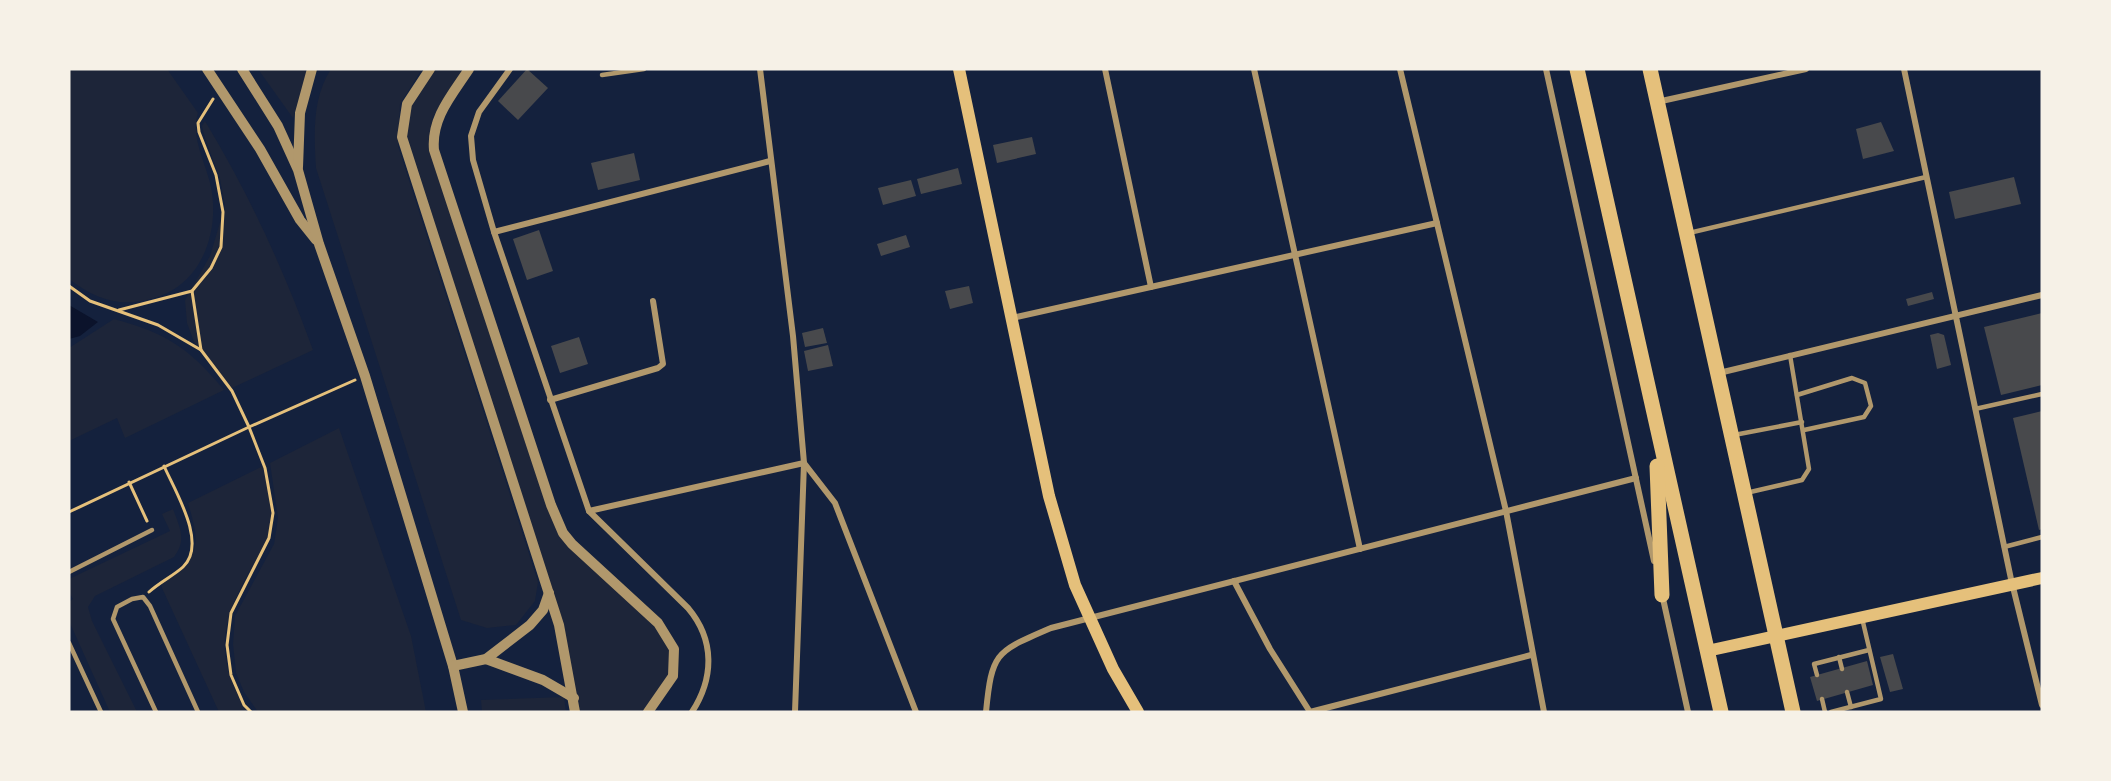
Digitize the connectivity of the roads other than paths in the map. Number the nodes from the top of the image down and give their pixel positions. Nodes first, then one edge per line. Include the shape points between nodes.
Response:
1 (207, 69) edge
2 (242, 69) edge
3 (312, 69) edge
4 (430, 69) edge
5 (469, 69) edge
6 (510, 69) edge
7 (644, 69) edge
8 (760, 69) edge
9 (958, 69) edge
10 (1105, 69) edge
11 (1254, 69) edge
12 (1400, 69) edge
13 (1546, 69) edge
14 (1577, 69) edge
15 (1650, 69) edge
16 (1806, 69) edge
17 (1904, 69) edge
18 (602, 75) dead end
19 (1657, 102) junction
20 (770, 161) junction
21 (298, 170) junction
22 (1926, 177) junction
23 (1437, 223) junction
24 (494, 232) junction
25 (1688, 233) junction
26 (319, 244) junction
27 (1295, 255) junction
28 (1151, 287) junction
29 (2042, 295) edge
30 (654, 302) dead end
31 (1955, 316) junction
32 (1012, 318) junction
33 (1634, 330) junction
34 (1790, 356) junction
35 (1718, 373) junction
36 (2042, 393) edge
37 (1797, 395) junction
38 (550, 400) junction
39 (1975, 409) junction
40 (1802, 422) junction
41 (1804, 430) junction
42 (1732, 435) junction
43 (804, 463) junction
44 (1636, 478) junction
45 (1745, 494) junction
46 (589, 511) junction
47 (1506, 511) junction
48 (152, 530) road end
49 (2042, 537) edge
50 (2004, 547) junction
51 (1360, 549) junction
52 (69, 572) edge
53 (2042, 578) edge
54 (1234, 581) junction
55 (2013, 585) junction
56 (549, 593) junction
57 (1662, 595) junction
58 (1089, 616) junction
59 (1862, 618) junction
60 (1776, 636) junction
61 (69, 643) edge
62 (1869, 650) junction
63 (1707, 651) junction
64 (1531, 655) junction
65 (1839, 657) junction
66 (486, 659) junction
67 (453, 666) junction
68 (1842, 669) dead end
69 (1817, 675) dead end
70 (1847, 692) dead end
71 (574, 698) junction
72 (1822, 699) dead end
73 (2042, 705) edge
74 (1851, 707) junction
75 (101, 712) edge
76 (156, 712) edge
77 (198, 712) edge
78 (463, 712) edge
79 (575, 712) edge
80 (648, 712) edge
81 (692, 712) edge
82 (795, 712) edge
83 (915, 712) edge
84 (986, 712) edge
85 (1138, 712) edge
86 (1310, 712) edge
87 (1544, 712) edge
88 (1688, 712) edge
89 (1721, 712) edge
90 (1793, 712) edge
91 (1825, 712) edge
92 (1831, 712) edge

1 - 26 street via 260,148 300,220
2 - 21 street via 278,126
3 - 21 street via 300,113
4 - 56 street via 407,104 402,137
5 - 80 street via 437,117 434,150 563,533 658,623 674,649 673,676
6 - 24 street via 479,112 471,136 473,160
7 - 18 lane
8 - 20 street
9 - 32 main road
10 - 28 street
11 - 27 street
12 - 23 street
13 - 44 street
14 - 33 main road
15 - 19 main road
16 - 19 street
17 - 22 street
19 - 25 main road
20 - 24 street
20 - 43 street via 793,336
21 - 26 street
22 - 25 lane
22 - 31 street
23 - 27 street
23 - 47 street
24 - 38 street
25 - 35 main road
26 - 67 street via 365,376
27 - 28 street
27 - 51 street
28 - 32 street
29 - 31 street
30 - 38 street via 663,364
31 - 34 street
31 - 39 street
32 - 58 main road via 1048,496
33 - 57 main road via 1659,478
33 - 63 main road
34 - 35 street
34 - 37 lane
35 - 42 main road
36 - 39 lane
37 - 40 lane
37 - 41 lane via 1852,378 1865,383 1871,406 1863,417
38 - 46 street
39 - 50 street
40 - 41 lane
40 - 42 lane
41 - 45 lane via 1809,469 1802,480
42 - 45 main road
43 - 46 street
43 - 82 street
43 - 83 street via 835,504
44 - 47 street
44 - 57 street
45 - 60 main road
46 - 81 street via 698,620 705,637 708,677 704,695
47 - 51 street
47 - 64 street
48 - 52 lane
49 - 50 lane
50 - 55 street
51 - 54 street
53 - 55 main road
54 - 58 street
54 - 86 street
55 - 59 main road
55 - 73 street
56 - 66 street via 543,610 531,625
56 - 71 street
57 - 88 street
58 - 84 street via 1012,645 995,659
58 - 85 main road
59 - 60 main road
59 - 62 lane
60 - 63 main road
60 - 90 main road
61 - 75 lane
62 - 65 lane
62 - 74 lane via 1881,699
63 - 89 main road
64 - 86 street
64 - 87 street
65 - 68 lane
65 - 69 lane via 1814,664
66 - 67 street
66 - 71 street via 543,680
67 - 78 street
70 - 74 lane
71 - 79 street
72 - 91 lane
74 - 92 lane
76 - 77 lane via 113,619 117,607 132,598 143,597 150,606

